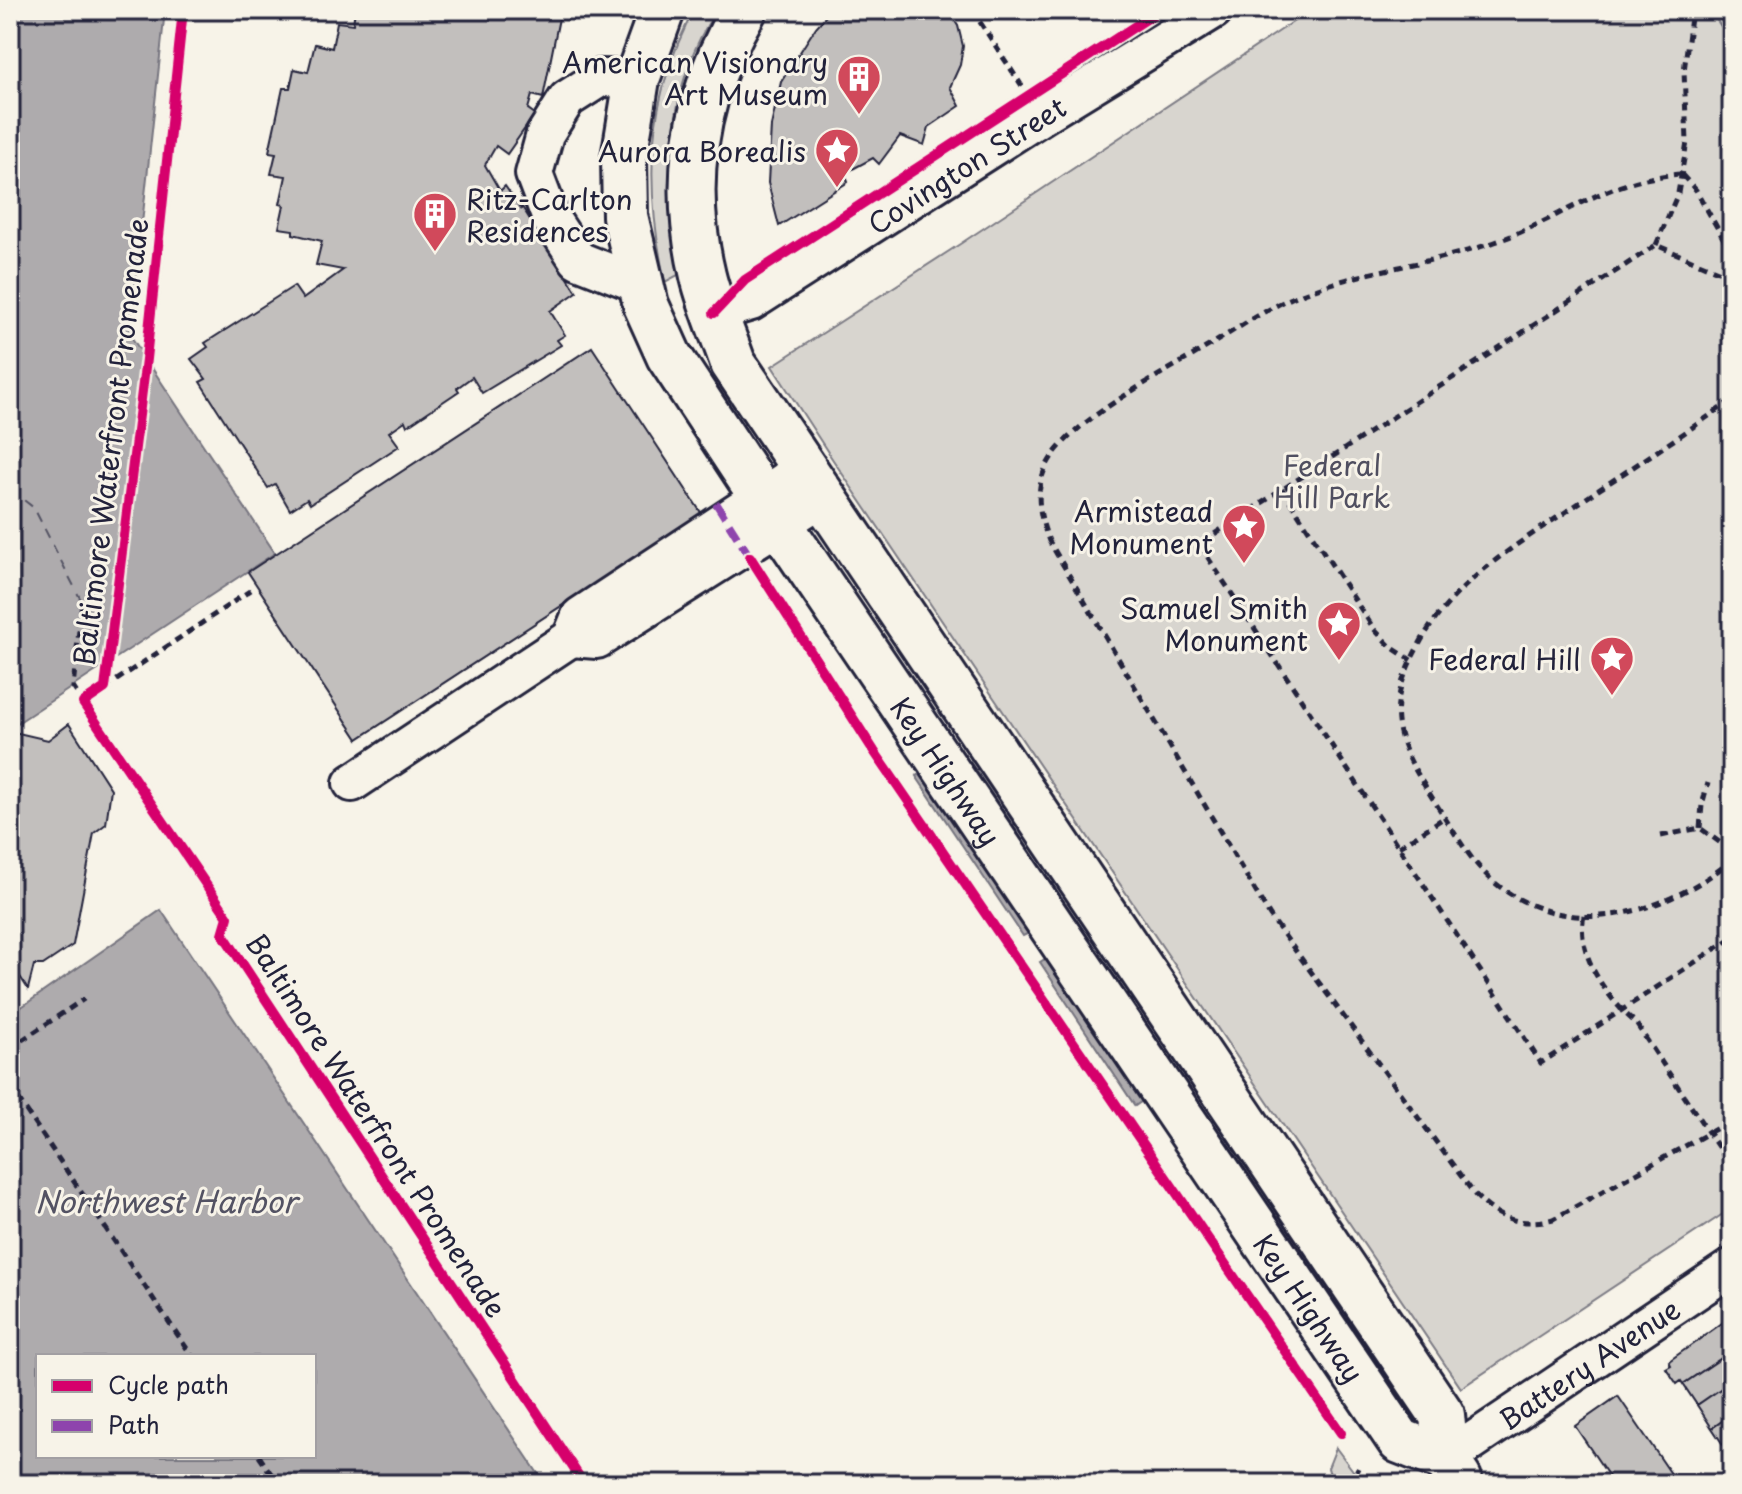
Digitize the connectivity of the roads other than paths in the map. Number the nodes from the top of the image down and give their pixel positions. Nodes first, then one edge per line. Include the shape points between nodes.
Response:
1 (662, 10) edge
2 (744, 10) edge
3 (1214, 10) edge
4 (637, 79) junction
5 (641, 285) junction
6 (714, 313) junction
7 (812, 483) junction
8 (770, 510) junction
9 (352, 783) dead end
10 (1732, 1267) edge
11 (1454, 1471) edge

1 - 4 main road, Key Highway
2 - 6 main road, Key Highway via 724,44 704,98 692,163 693,209
3 - 6 street, Covington Street via 751,302
4 - 5 main road, Key Highway via 624,158 625,216
4 - 5 street via 600,78 567,99 545,134 534,174 551,219 578,260
5 - 8 main road, Key Highway via 669,356
6 - 7 main road, Key Highway via 733,363
7 - 8 street
7 - 11 main road, Key Highway via 1442,1415
8 - 9 street via 580,616 571,638
8 - 11 main road, Key Highway via 1400,1441
10 - 11 street, Battery Avenue

